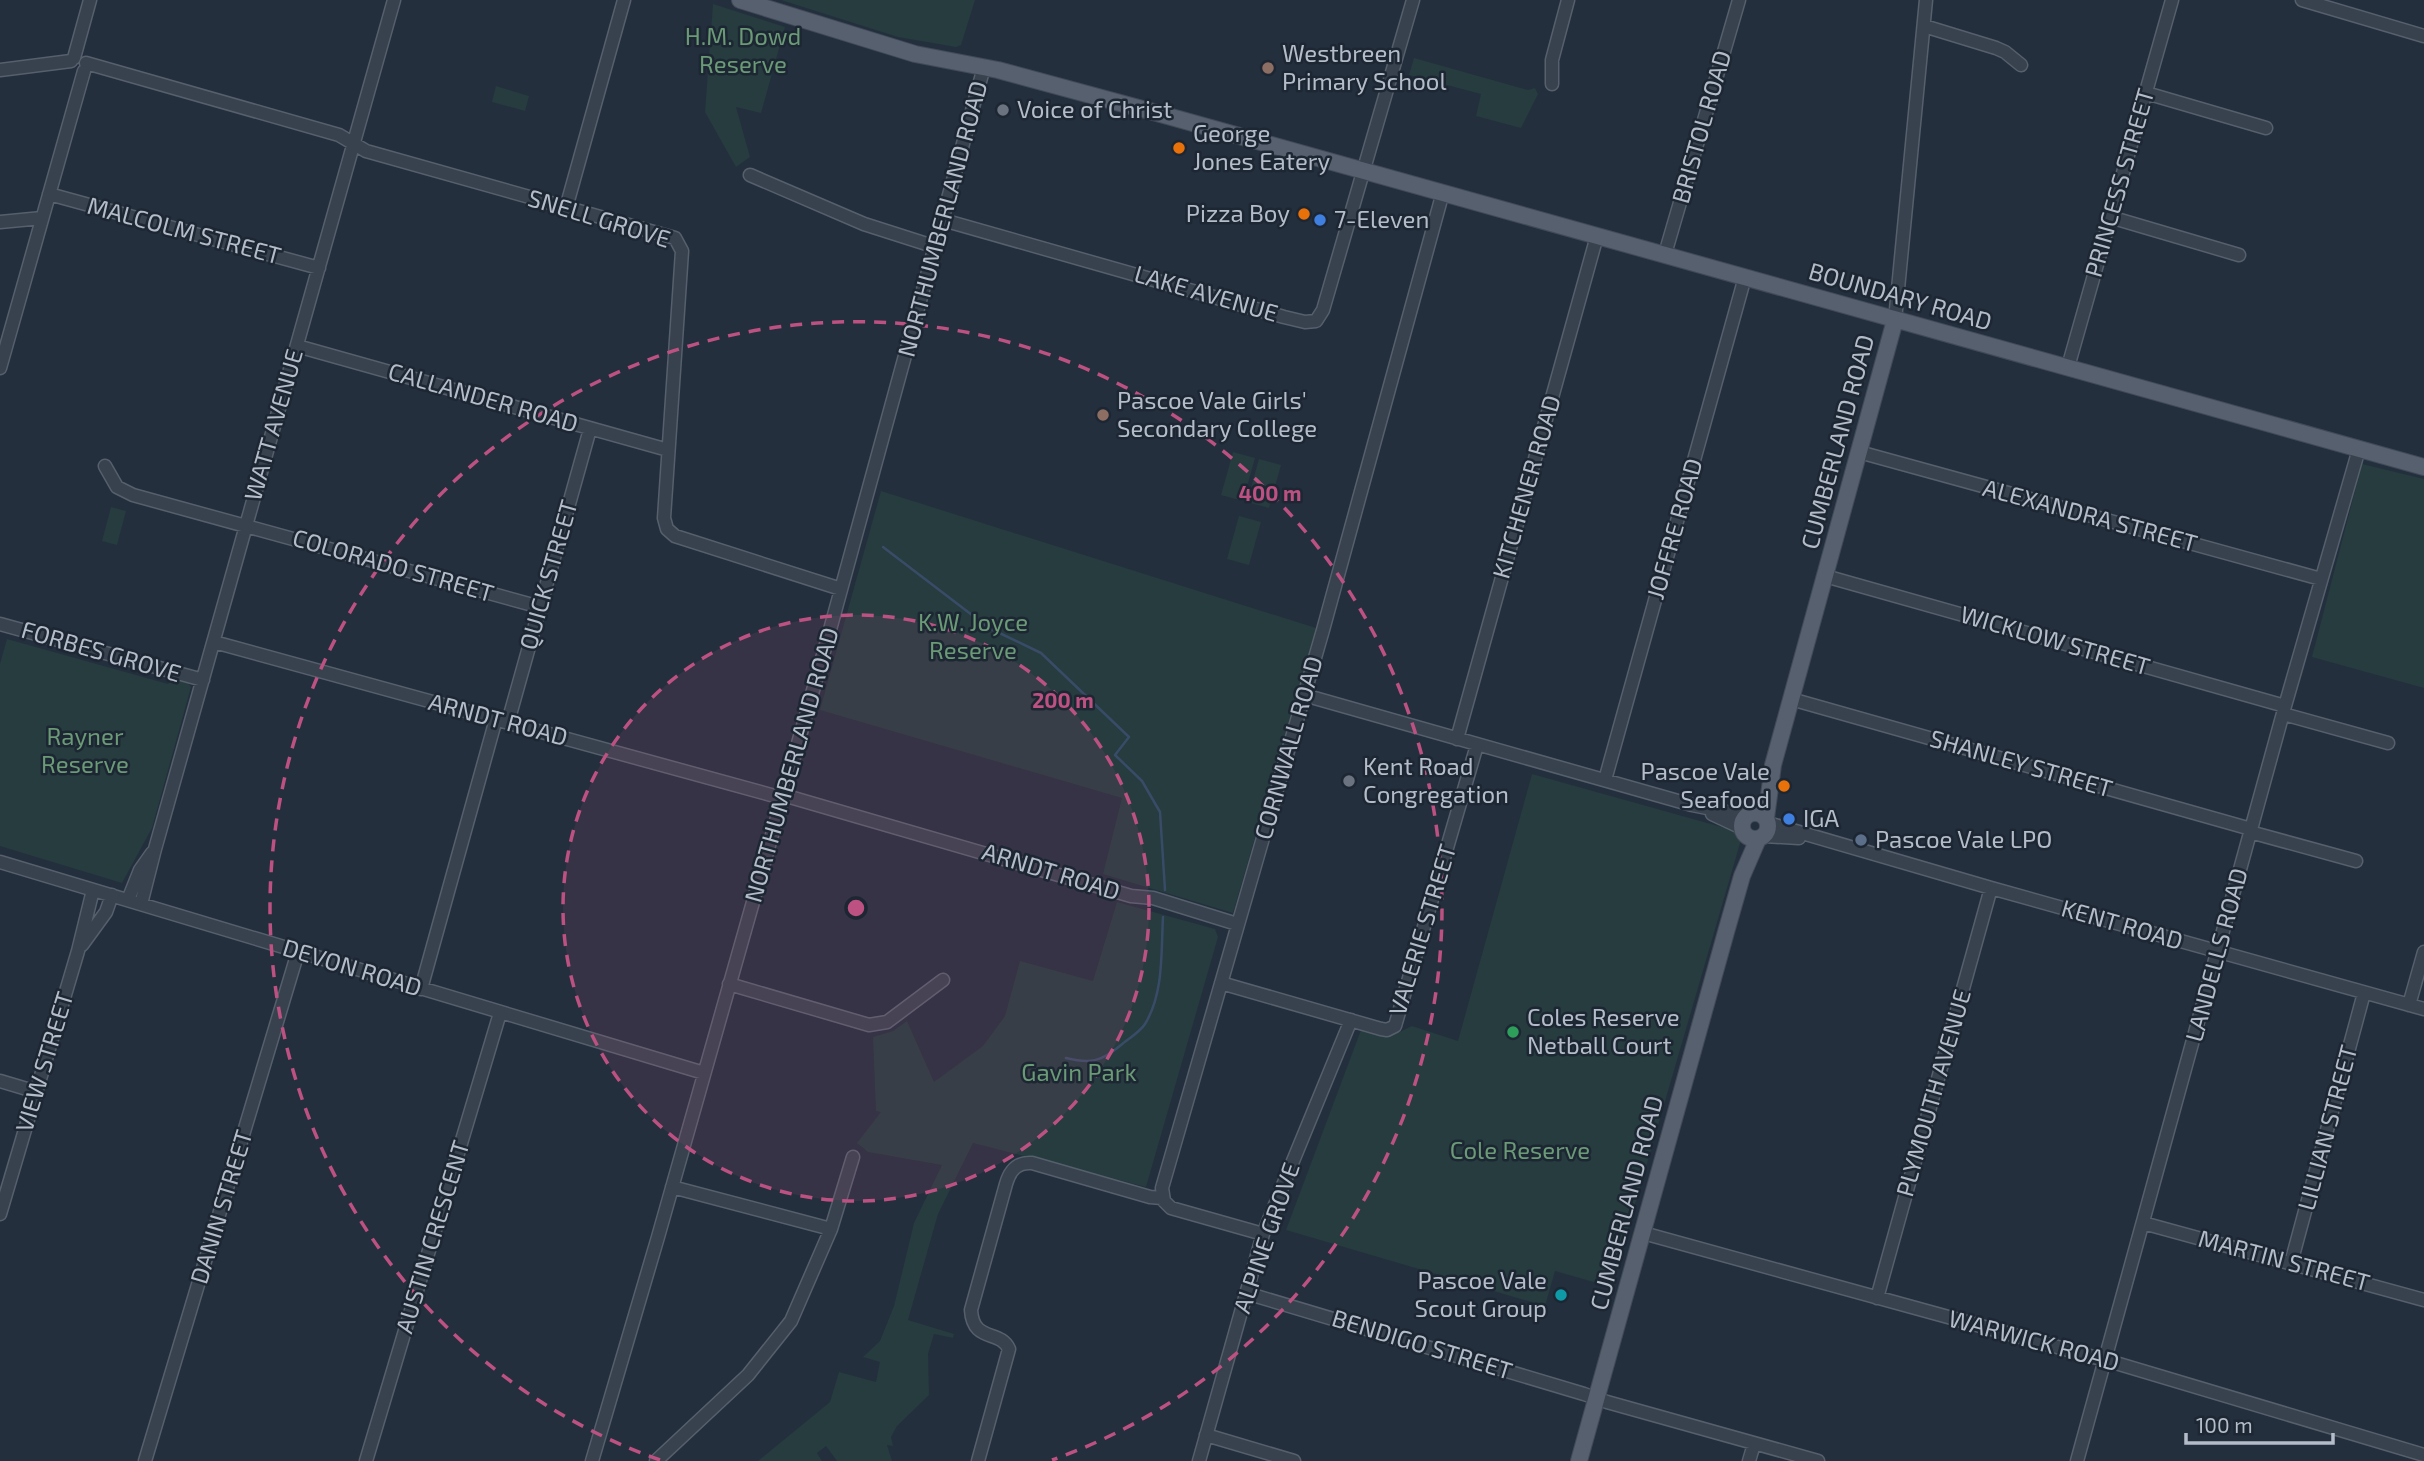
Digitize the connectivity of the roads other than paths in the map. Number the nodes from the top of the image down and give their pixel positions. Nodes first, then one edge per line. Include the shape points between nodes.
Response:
1 (90, 0) edge
2 (394, 0) edge
3 (624, 0) edge
4 (740, 0) edge
5 (1413, 0) edge
6 (1568, 0) edge
7 (1739, 0) edge
8 (1926, 0) edge
9 (2172, 0) edge
10 (2302, 0) edge
11 (1924, 26) junction
12 (2424, 36) edge
13 (78, 65) junction
14 (2021, 65) dead end
15 (984, 67) junction
16 (0, 70) edge
17 (1552, 84) dead end
18 (2146, 93) junction
19 (2266, 128) dead end
20 (353, 143) junction
21 (1364, 170) junction
22 (750, 175) dead end
23 (1443, 192) junction
24 (49, 194) junction
25 (566, 208) junction
26 (2110, 217) junction
27 (42, 218) junction
28 (943, 220) junction
29 (0, 222) edge
30 (1597, 236) junction
31 (936, 247) junction
32 (1665, 254) junction
33 (2239, 255) dead end
34 (319, 268) junction
35 (1745, 277) junction
36 (1895, 320) junction
37 (297, 346) junction
38 (2068, 367) junction
39 (0, 368) edge
40 (590, 429) junction
41 (2359, 449) junction
42 (668, 450) junction
43 (1859, 452) junction
44 (105, 466) dead end
45 (2424, 467) edge
46 (246, 526) junction
47 (1825, 576) junction
48 (2321, 579) junction
49 (841, 589) junction
50 (540, 607) junction
51 (0, 624) edge
52 (214, 642) junction
53 (203, 680) junction
54 (1304, 695) junction
55 (1791, 699) junction
56 (2284, 710) junction
57 (502, 720) junction
58 (1457, 739) junction
59 (2388, 743) dead end
60 (1478, 745) junction
61 (1605, 780) junction
62 (783, 797) junction
63 (1755, 826) junction
64 (2251, 830) junction
65 (2356, 861) dead end
66 (0, 862) edge
67 (1991, 888) junction
68 (93, 890) junction
69 (112, 895) junction
70 (135, 902) junction
71 (1237, 924) junction
72 (78, 951) junction
73 (298, 952) junction
74 (2424, 952) edge
75 (2217, 953) junction
76 (943, 980) dead end
77 (1221, 983) junction
78 (730, 985) junction
79 (421, 989) junction
80 (2364, 993) junction
81 (2409, 1005) junction
82 (2424, 1009) edge
83 (500, 1013) junction
84 (1351, 1020) junction
85 (704, 1073) junction
86 (0, 1081) edge
87 (37, 1092) junction
88 (853, 1157) dead end
89 (672, 1187) junction
90 (1162, 1198) junction
91 (0, 1214) edge
92 (2144, 1223) junction
93 (831, 1229) junction
94 (1643, 1233) junction
95 (1263, 1234) junction
96 (2291, 1263) junction
97 (1246, 1293) junction
98 (1877, 1298) junction
99 (2424, 1300) edge
100 (2105, 1361) junction
101 (1597, 1399) junction
102 (1206, 1435) junction
103 (1754, 1444) junction
104 (2424, 1455) edge
105 (145, 1461) edge
106 (366, 1461) edge
107 (592, 1461) edge
108 (656, 1461) edge
109 (978, 1461) edge
110 (1199, 1461) edge
111 (1294, 1461) edge
112 (1580, 1461) edge
113 (1749, 1461) edge
114 (1818, 1461) edge
115 (2077, 1461) edge

1 - 13 street
2 - 20 street, WATT AVENUE
3 - 25 street
4 - 15 main road, BOUNDARY ROAD via 915,54
5 - 21 street
6 - 17 street via 1552,60
7 - 32 street, BRISTOL ROAD
8 - 11 street, CUMBERLAND ROAD
9 - 18 street, PRINCESS STREET
10 - 12 street
11 - 14 street via 2006,52
11 - 36 street, CUMBERLAND ROAD
13 - 16 street, SNELL GROVE
13 - 20 street, SNELL GROVE via 339,135
13 - 24 street via 76,95
15 - 21 main road, BOUNDARY ROAD
15 - 28 street, NORTHUMBERLAND ROAD
18 - 19 street
18 - 26 street, PRINCESS STREET
20 - 25 street, SNELL GROVE via 366,151
20 - 34 street, WATT AVENUE
21 - 23 main road, BOUNDARY ROAD
21 - 28 street, LAKE AVENUE via 1323,310 1311,323
22 - 31 street via 864,224
23 - 30 main road, BOUNDARY ROAD
23 - 54 street, CORNWALL ROAD
24 - 27 street
24 - 34 street, MALCOLM STREET
25 - 42 street, SNELL GROVE via 671,236 679,243
26 - 33 street
26 - 38 street, PRINCESS STREET
27 - 29 street
27 - 39 street
28 - 31 street, NORTHUMBERLAND ROAD
30 - 32 main road, BOUNDARY ROAD
30 - 58 street, KITCHENER ROAD
31 - 49 street, NORTHUMBERLAND ROAD
32 - 35 main road, BOUNDARY ROAD
34 - 37 street, WATT AVENUE
35 - 36 main road, BOUNDARY ROAD
35 - 61 street, JOFFRE ROAD
36 - 38 main road, BOUNDARY ROAD
36 - 43 main road, CUMBERLAND ROAD
37 - 40 street, CALLANDER ROAD
37 - 46 street, WATT AVENUE
38 - 41 main road, BOUNDARY ROAD
40 - 42 street, CALLANDER ROAD
40 - 50 street, QUICK STREET
41 - 45 main road, BOUNDARY ROAD
41 - 48 street, LANDELLS ROAD
42 - 49 street, SNELL GROVE via 664,518 670,533
43 - 47 main road, CUMBERLAND ROAD
43 - 48 street, ALEXANDRA STREET
44 - 46 street, COLORADO STREET via 117,487 133,495
46 - 50 street, COLORADO STREET
46 - 52 street, WATT AVENUE
47 - 55 main road, CUMBERLAND ROAD
47 - 56 street, WICKLOW STREET
48 - 56 street, LANDELLS ROAD
49 - 62 street, NORTHUMBERLAND ROAD
50 - 57 street, QUICK STREET
51 - 53 street, FORBES GROVE
52 - 53 street, WATT AVENUE
52 - 57 street, ARNDT ROAD
53 - 70 street, WATT AVENUE via 155,849
54 - 58 street, KENT ROAD
54 - 71 street, CORNWALL ROAD
55 - 63 main road, CUMBERLAND ROAD
55 - 64 street, SHANLEY STREET
56 - 59 street, WICKLOW STREET
56 - 64 street, LANDELLS ROAD
57 - 62 street, ARNDT ROAD
57 - 79 street, QUICK STREET
58 - 60 street, KENT ROAD
60 - 61 street, KENT ROAD
60 - 84 street, VALERIE STREET via 1395,1026 1387,1030
61 - 63 street, KENT ROAD
62 - 71 street, ARNDT ROAD
62 - 78 street, NORTHUMBERLAND ROAD
63 - 67 street, KENT ROAD
63 - 94 main road, CUMBERLAND ROAD
64 - 65 street, SHANLEY STREET
64 - 75 street, LANDELLS ROAD
66 - 68 street, DEVON ROAD
67 - 75 street, KENT ROAD
67 - 98 street, PLYMOUTH AVENUE
68 - 69 street, DEVON ROAD
68 - 72 street, VIEW STREET
69 - 70 street, DEVON ROAD
69 - 72 street, VIEW STREET via 106,912
70 - 73 street, DEVON ROAD
71 - 77 street, CORNWALL ROAD
72 - 87 street, VIEW STREET
73 - 79 street, DEVON ROAD
73 - 105 street, DANIN STREET
74 - 81 street
75 - 80 street, KENT ROAD
75 - 92 street, LANDELLS ROAD
76 - 78 street via 887,1022 869,1025
77 - 84 street
77 - 90 street, CORNWALL ROAD
78 - 85 street, NORTHUMBERLAND ROAD
79 - 83 street, DEVON ROAD
80 - 81 street, KENT ROAD
80 - 96 street, LILLIAN STREET
81 - 82 street, KENT ROAD
83 - 85 street, DEVON ROAD
83 - 106 street, AUSTIN CRESCENT
84 - 95 street, ALPINE GROVE
85 - 89 street, NORTHUMBERLAND ROAD
86 - 87 street
87 - 91 street, VIEW STREET
88 - 93 street
89 - 93 street
89 - 107 street, NORTHUMBERLAND ROAD
90 - 95 street via 1180,1211
90 - 109 street via 1032,1163 1012,1170 971,1310 978,1330 1003,1340 1009,1349
92 - 96 street, MARTIN STREET
92 - 100 street, LANDELLS ROAD
93 - 108 street via 798,1309 784,1331 748,1375
94 - 98 street, WARWICK ROAD
94 - 101 main road, CUMBERLAND ROAD
95 - 97 street, ALPINE GROVE
96 - 99 street, MARTIN STREET
97 - 101 street, BENDIGO STREET
97 - 102 street, ALPINE GROVE
98 - 100 street, WARWICK ROAD
100 - 104 street, WARWICK ROAD
100 - 115 street, LANDELLS ROAD
101 - 103 street, BENDIGO STREET
101 - 112 main road, CUMBERLAND ROAD
102 - 110 street, ALPINE GROVE
102 - 111 street
103 - 113 street
103 - 114 street, BENDIGO STREET

